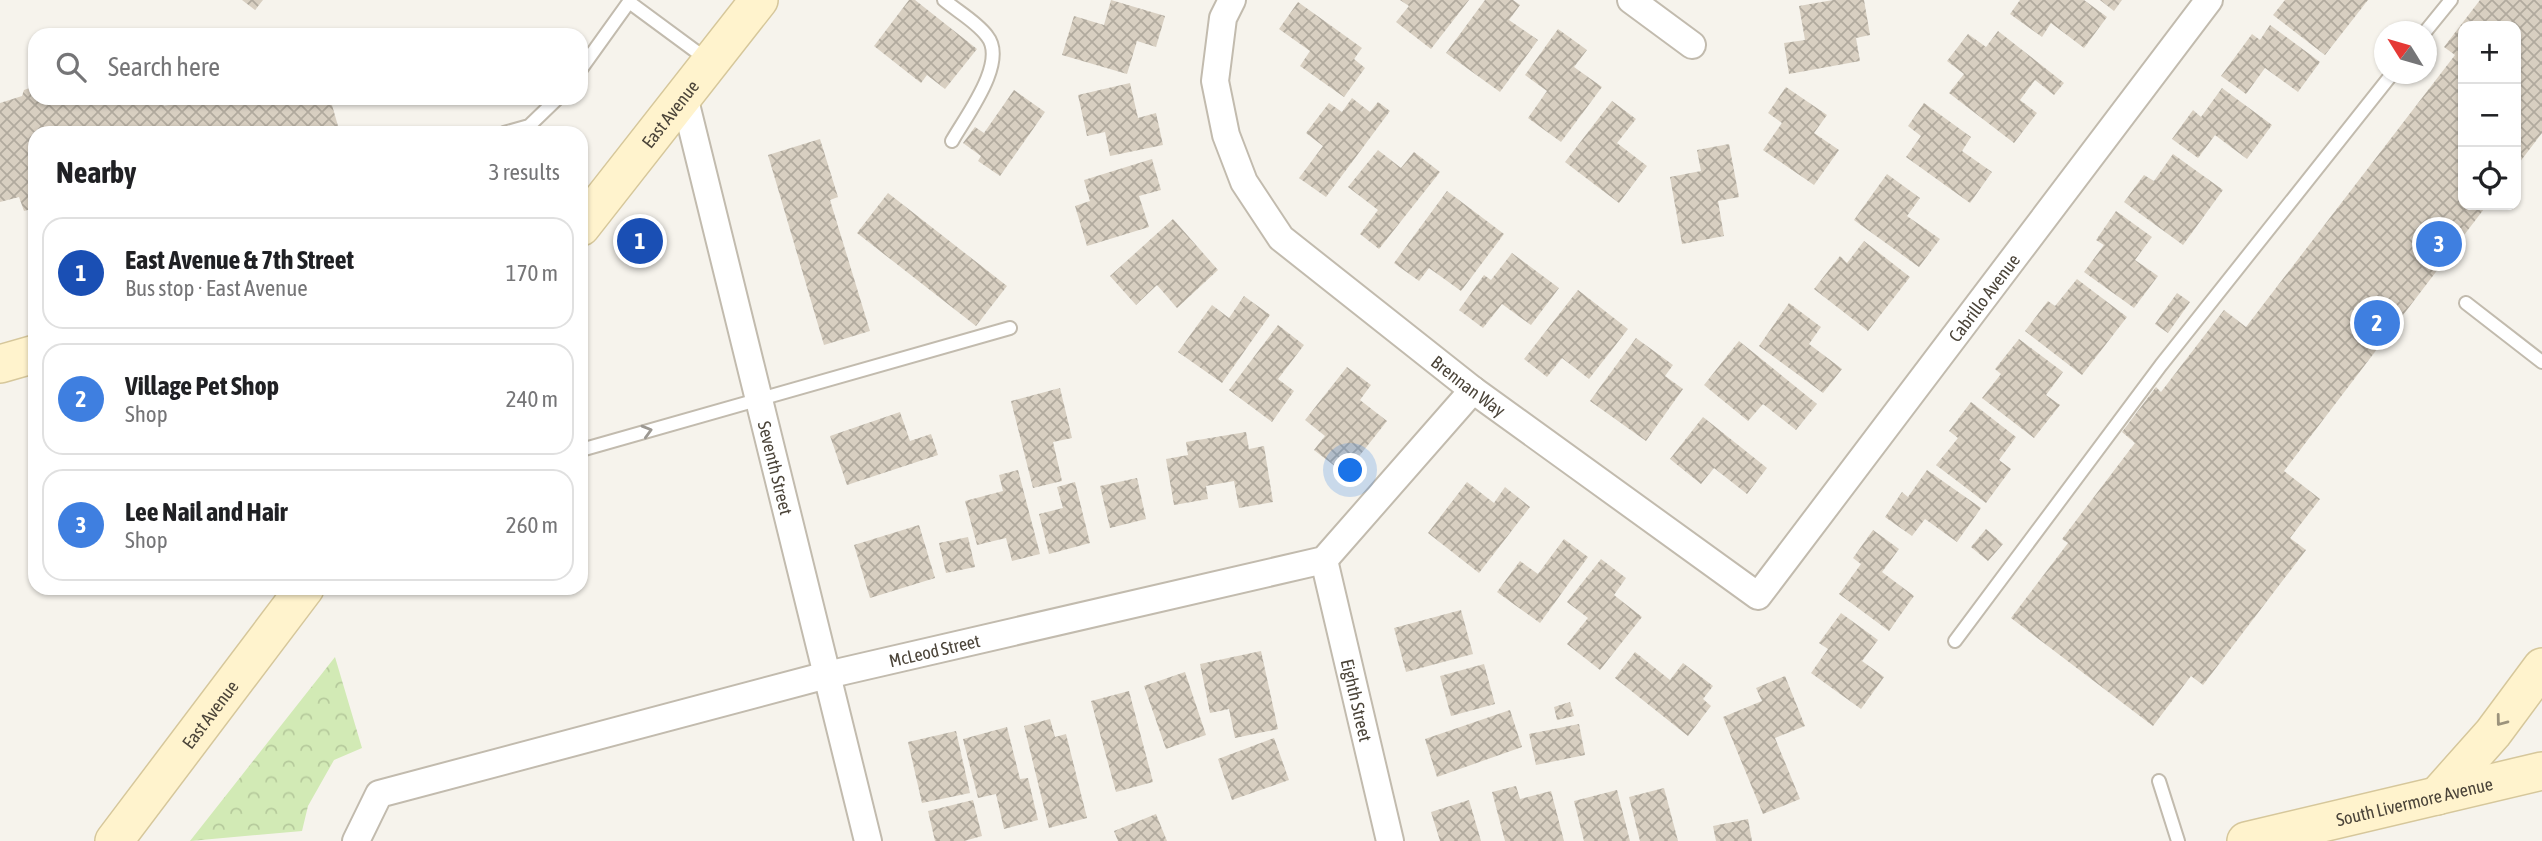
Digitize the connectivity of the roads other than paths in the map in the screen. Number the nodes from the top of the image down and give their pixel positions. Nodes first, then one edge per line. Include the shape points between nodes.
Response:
1 (759, 0) edge
2 (944, 0) edge
3 (1232, 0) edge
4 (1631, 0) edge
5 (2208, 0) edge
6 (2451, 0) edge
7 (2434, 21) edge
8 (1692, 45) dead end
9 (588, 59) edge
10 (711, 62) junction
11 (2384, 84) edge
12 (684, 96) junction
13 (551, 105) edge
14 (529, 126) edge
15 (952, 141) dead end
16 (588, 218) edge
17 (2466, 303) dead end
18 (1010, 328) dead end
19 (28, 357) edge
20 (2542, 362) edge
21 (0, 364) edge
22 (1473, 390) junction
23 (759, 399) junction
24 (588, 448) edge
25 (1324, 560) junction
26 (297, 595) edge
27 (1758, 596) joint
28 (1955, 640) dead end
29 (2542, 667) edge
30 (827, 675) junction
31 (2542, 771) edge
32 (2159, 781) dead end
33 (2437, 796) junction
34 (114, 841) edge
35 (356, 841) edge
36 (868, 841) edge
37 (1391, 841) edge
38 (2178, 841) edge
39 (2246, 841) edge

1 - 10 main road, East Avenue
2 - 15 lane via 988,36 993,55 992,69
3 - 22 street, Brennan Way via 1223,18 1215,81 1226,135 1244,182 1281,238
4 - 8 street
5 - 27 street, Cabrillo Avenue
6 - 7 lane
9 - 10 lane via 629,2
10 - 12 main road, East Avenue
11 - 28 lane via 2161,365
12 - 16 main road, East Avenue
12 - 23 street, Seventh Street
13 - 14 lane
17 - 20 lane
18 - 23 lane
19 - 21 main road
22 - 25 street
22 - 27 street, Brennan Way
24 -> 23 lane
23 - 30 street, Seventh Street
25 - 30 street, McLeod Street
25 - 37 street, Eighth Street
26 - 34 main road, East Avenue
29 -> 33 main road via 2493,733
30 - 35 street, McLeod Street via 379,794
30 - 36 street, Seventh Street
31 - 33 main road, South Livermore Avenue
32 - 38 lane
33 - 39 main road, South Livermore Avenue via 2336,825

